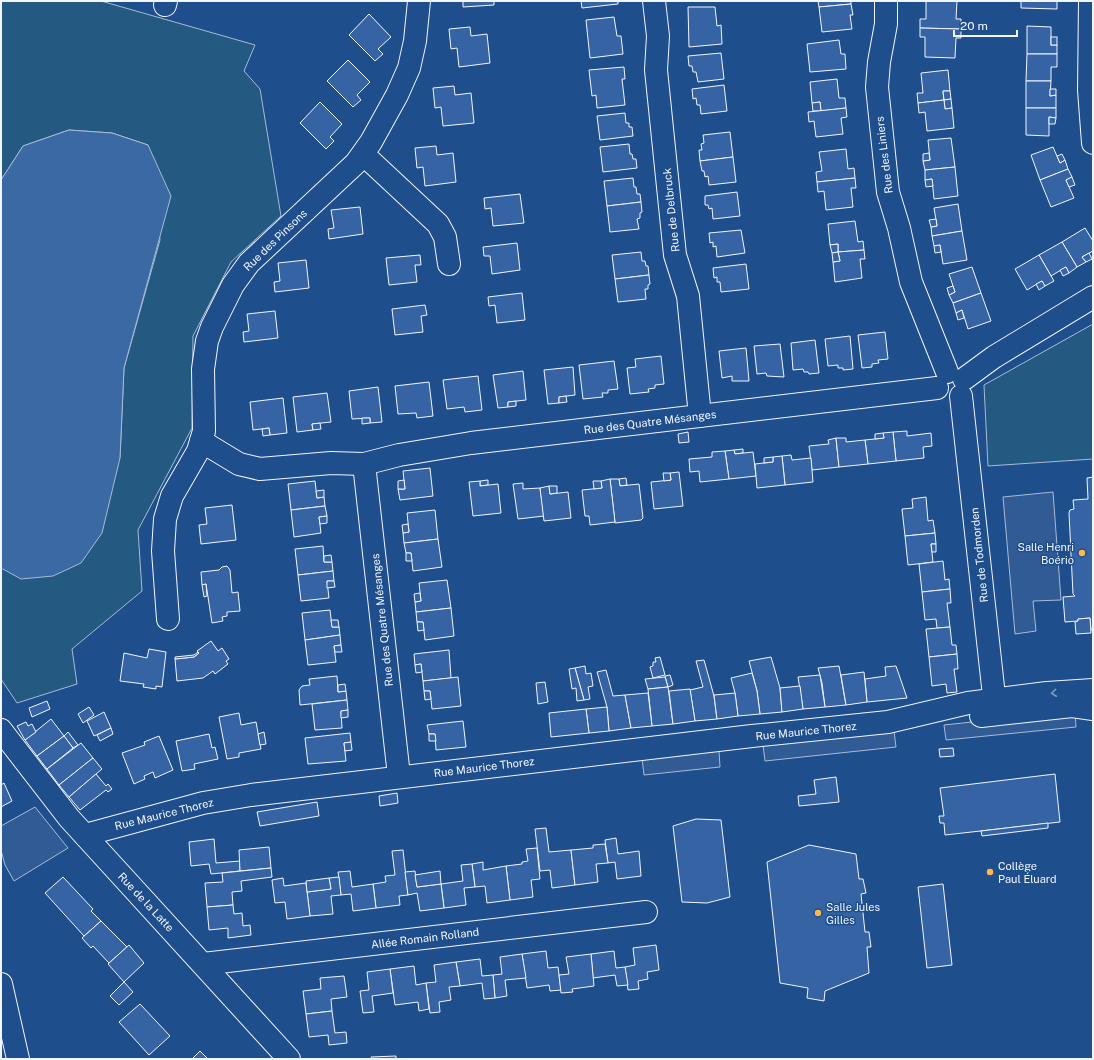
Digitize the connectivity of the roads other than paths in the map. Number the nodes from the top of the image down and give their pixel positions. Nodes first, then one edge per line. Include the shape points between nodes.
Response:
1 (654, 1) edge
2 (886, 1) edge
3 (1090, 1) edge
4 (413, 4) edge
5 (1093, 143) edge
6 (363, 154) junction
7 (449, 264) dead end
8 (1093, 297) edge
9 (952, 384) junction
10 (700, 416) junction
11 (201, 441) junction
12 (364, 464) junction
13 (168, 619) dead end
14 (1093, 690) edge
15 (995, 707) junction
16 (1093, 709) edge
17 (4, 731) edge
18 (399, 776) junction
19 (85, 835) junction
20 (646, 912) dead end
21 (203, 964) junction
22 (1, 984) edge
23 (18, 1059) edge
24 (289, 1059) edge

1 - 10 street, Rue de Delbruck via 658,36 656,70 675,255 688,296
2 - 9 street, Rue des Liniers via 886,24 877,87 888,192 911,282
3 - 5 street via 1089,90
4 - 6 street, Rue des Pinsons via 412,55 404,80
6 - 7 street via 438,224 445,237
6 - 11 street, Rue des Pinsons via 249,263 226,298 212,327 205,354 202,388 204,431
8 - 9 street
9 - 10 street, Rue des Quatre Mésanges
9 - 15 street, Rue de Todmorden
10 - 12 street, Rue des Quatre Mésanges via 471,443 399,455
11 - 12 street, Rue des Quatre Mésanges via 239,464 260,469 331,462
11 - 13 street, Rue des Pinsons via 198,451 172,496 165,519 163,551
12 - 18 street, Rue des Quatre Mésanges
14 -> 15 street, Rue Maurice Thorez
15 - 16 street, Rue Maurice Thorez via 1072,706
15 - 18 street, Rue Maurice Thorez via 961,705 888,722
17 - 19 street, Rue de la Latte via 44,786
18 - 19 street, Rue Maurice Thorez via 229,798
19 - 21 street, Rue de la Latte
20 - 21 street, Allée Romain Rolland
21 - 24 street, Rue de la Latte
22 - 23 street

